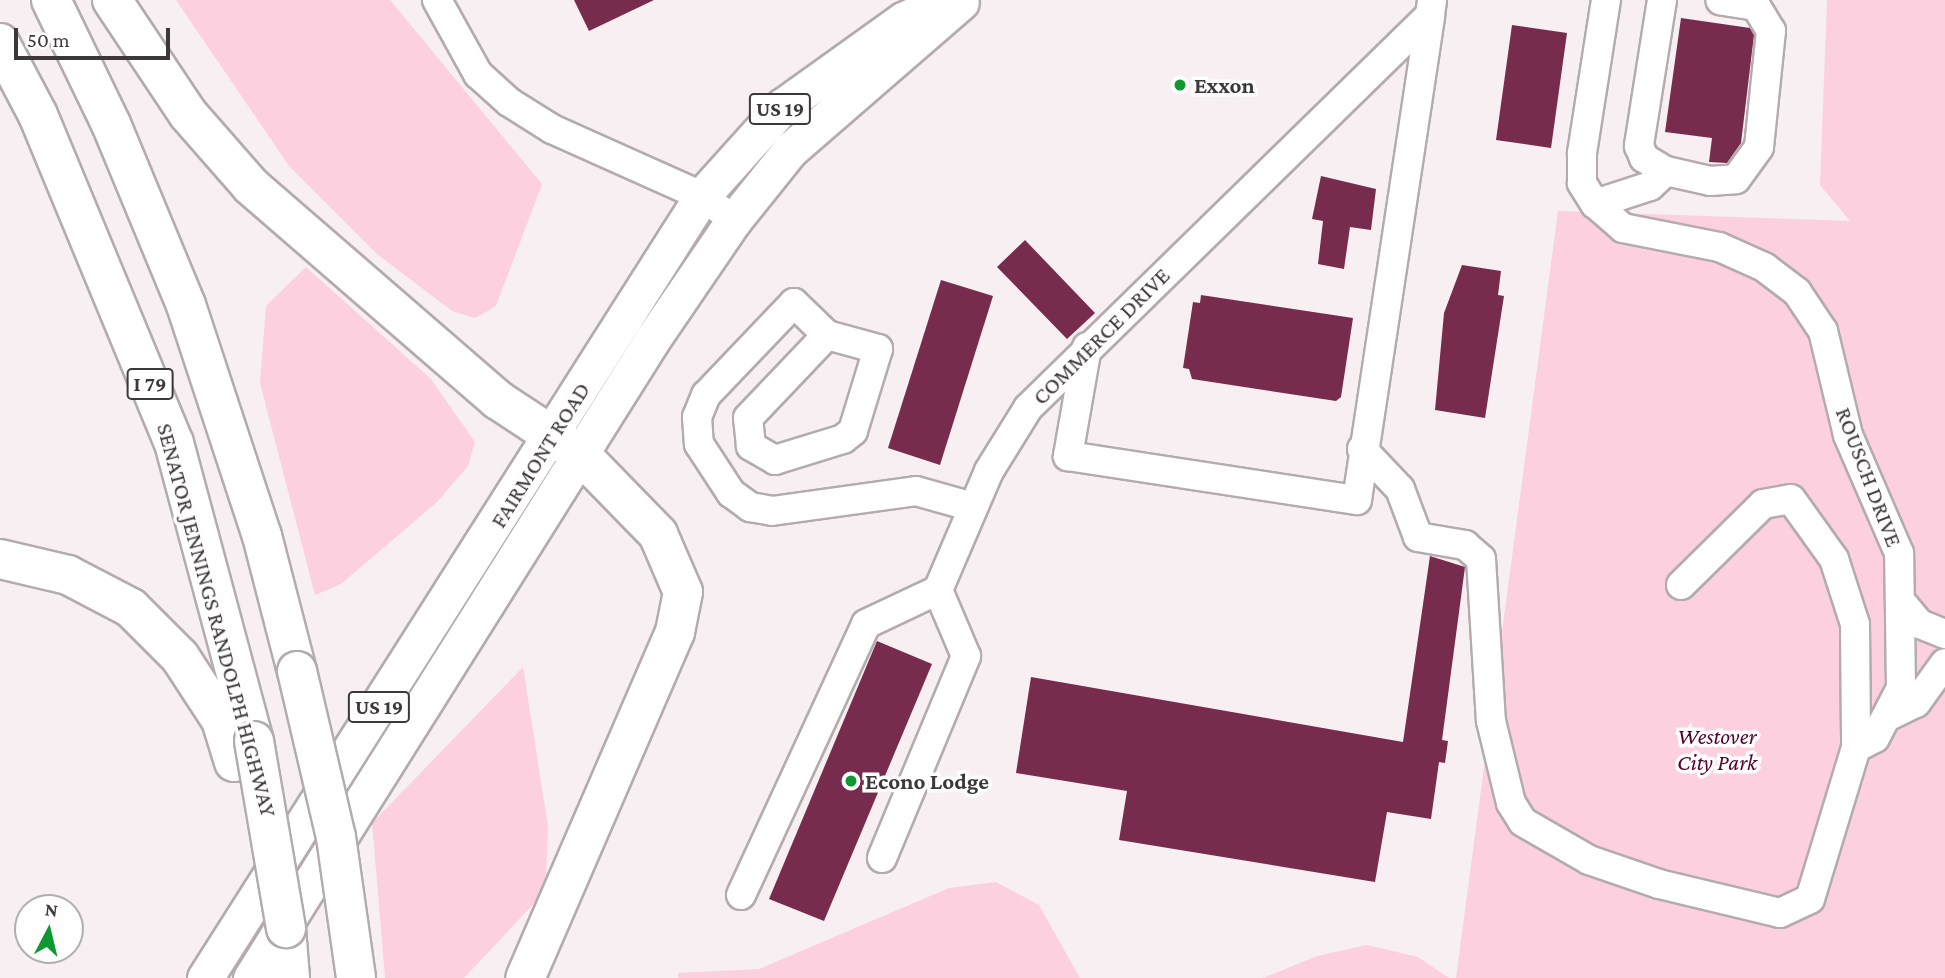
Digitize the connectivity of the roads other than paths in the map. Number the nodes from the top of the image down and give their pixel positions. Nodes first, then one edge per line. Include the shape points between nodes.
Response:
1 (51, 0) edge
2 (112, 0) edge
3 (437, 0) edge
4 (945, 0) edge
5 (963, 0) edge
6 (1606, 0) edge
7 (1662, 0) edge
8 (1720, 0) edge
9 (1757, 3) edge
10 (1431, 8) edge
11 (0, 43) edge
12 (1666, 171) junction
13 (702, 196) junction
14 (1595, 204) junction
15 (734, 220) junction
16 (827, 335) junction
17 (1087, 347) junction
18 (566, 445) junction
19 (1363, 449) junction
20 (973, 508) junction
21 (0, 559) edge
22 (1681, 585) dead end
23 (938, 590) junction
24 (1903, 604) junction
25 (1945, 634) edge
26 (1945, 663) edge
27 (1891, 715) junction
28 (1856, 748) junction
29 (244, 751) junction
30 (882, 858) dead end
31 (741, 895) dead end
32 (205, 978) edge
33 (251, 978) edge
34 (290, 978) edge
35 (356, 978) edge
36 (525, 978) edge

1 - 35 highway, I 79, bridge via 111,124 186,305 262,536 336,837
2 - 18 highway via 188,114 309,242 498,400
3 - 13 street via 478,74 509,102 552,129
4 - 13 main road, FAIRMONT ROAD / US 19 via 904,20 783,106
5 - 15 main road, FAIRMONT ROAD / US 19 via 790,150
6 - 14 street, ROUSCH DRIVE via 1582,153 1582,184
7 - 12 street via 1639,146 1644,158
8 - 9 street
9 - 12 street via 1771,31 1759,147 1751,164 1736,179 1710,181
10 - 17 street, COMMERCE DRIVE
10 - 19 street
11 - 29 highway, SENATOR JENNINGS RANDOLPH HIGHWAY / I 79 via 38,115 174,443
12 - 14 street via 1650,186
13 - 15 street
13 - 18 main road, FAIRMONT ROAD / US 19
14 - 24 street, ROUSCH DRIVE via 1623,228 1719,247 1764,267 1797,292 1832,352 1848,435 1899,553
15 - 18 main road, FAIRMONT ROAD / US 19
16 - 16 street via 748,418 746,430 761,456 775,460 843,439 853,431 878,349
16 - 20 street via 794,303 706,395 697,417 699,444 732,494 750,507 772,511 916,491
17 - 19 street via 1068,456 1357,500
17 - 20 street, COMMERCE DRIVE via 1028,408
18 - 32 main road, FAIRMONT ROAD / US 19
18 - 33 main road, FAIRMONT ROAD / US 19
18 - 36 highway via 658,534 683,592 675,632
19 - 28 street via 1401,489 1418,537 1465,545 1481,559 1496,755 1511,803 1541,836 1616,870 1780,913 1810,899
20 - 23 street, COMMERCE DRIVE
21 - 29 highway via 68,575 131,608 180,657
22 - 28 street via 1763,504 1791,499 1834,559 1855,624
23 - 30 street via 966,656
23 - 31 street via 866,624
24 - 25 street via 1920,624
24 - 27 street, ROUSCH DRIVE via 1901,688
26 - 27 street via 1916,703
27 - 28 street via 1875,738
29 - 34 highway, bridge via 286,928

